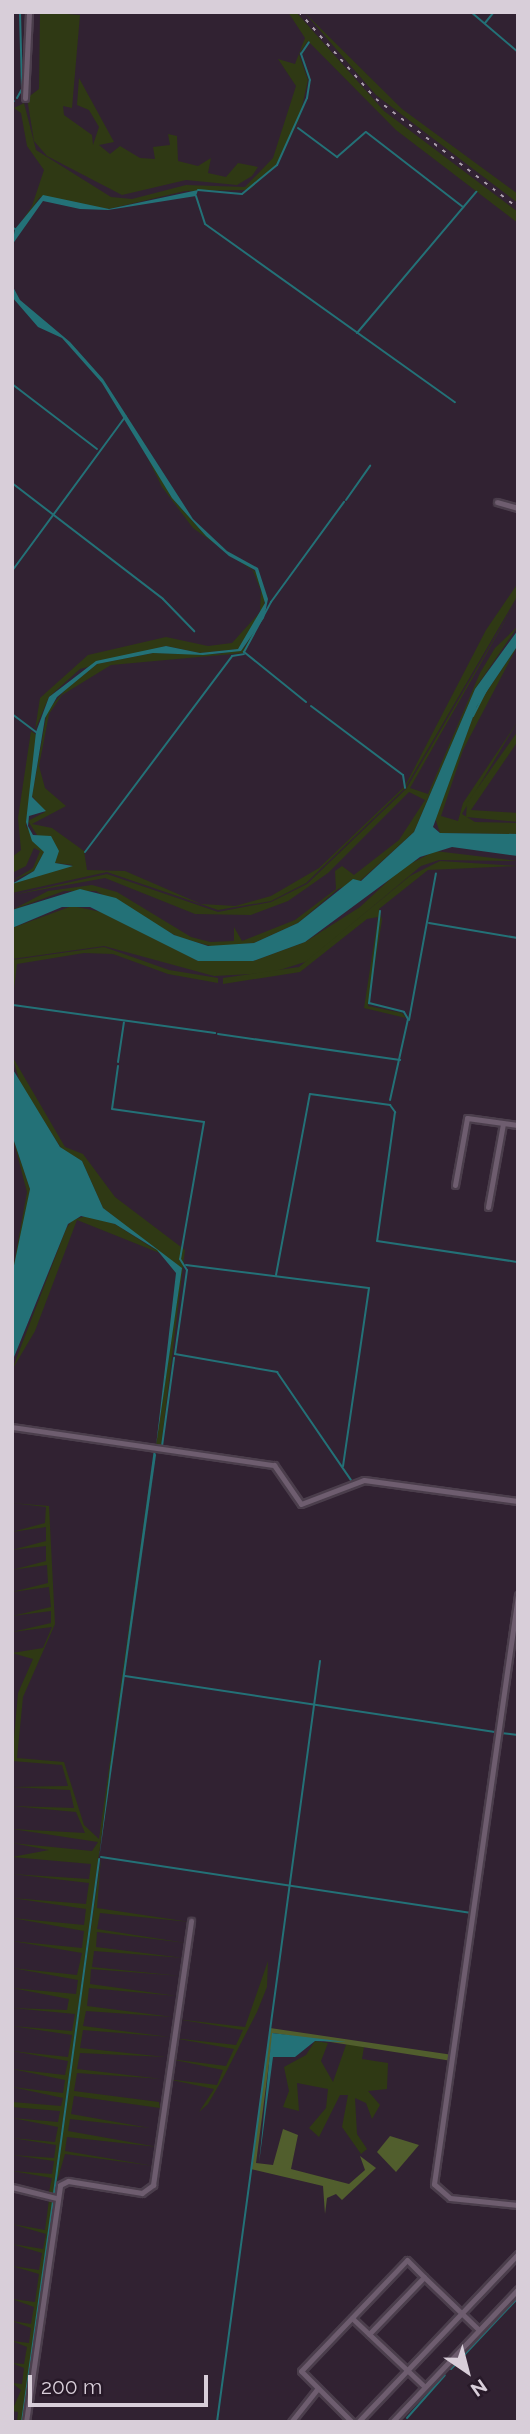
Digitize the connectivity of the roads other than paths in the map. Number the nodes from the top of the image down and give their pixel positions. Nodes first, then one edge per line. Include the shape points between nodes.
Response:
1 (29, 12) edge
2 (25, 98) dead end
3 (498, 502) dead end
4 (518, 508) edge
5 (503, 1124) junction
6 (518, 1125) edge
7 (455, 1185) dead end
8 (488, 1208) dead end
9 (12, 1427) edge
10 (518, 1501) edge
11 (518, 1595) edge
12 (191, 1921) dead end
13 (12, 2187) edge
14 (56, 2198) junction
15 (518, 2205) edge
16 (518, 2254) edge
17 (424, 2277) junction
18 (518, 2289) edge
19 (461, 2313) junction
20 (352, 2318) junction
21 (479, 2330) junction
22 (369, 2334) junction
23 (406, 2370) junction
24 (318, 2388) junction
25 (425, 2388) junction
26 (396, 2420) edge
27 (26, 2422) edge
28 (291, 2422) edge
29 (352, 2422) edge
30 (358, 2422) edge

1 - 2 street
3 - 4 street
5 - 6 street
5 - 7 street via 467,1118
5 - 8 street
9 - 10 street via 274,1465 301,1504 365,1480
11 - 15 street via 434,2184 450,2198
12 - 14 street via 151,2189 142,2193 68,2181
13 - 14 street
14 - 27 street
16 - 19 street
17 - 19 street
17 - 20 street via 407,2260
17 - 22 street
18 - 21 street
19 - 21 street
19 - 23 street
20 - 22 street
20 - 24 street via 302,2371
21 - 25 street
22 - 23 street
23 - 25 street
23 - 30 street
24 - 28 street
24 - 29 street
25 - 26 street

